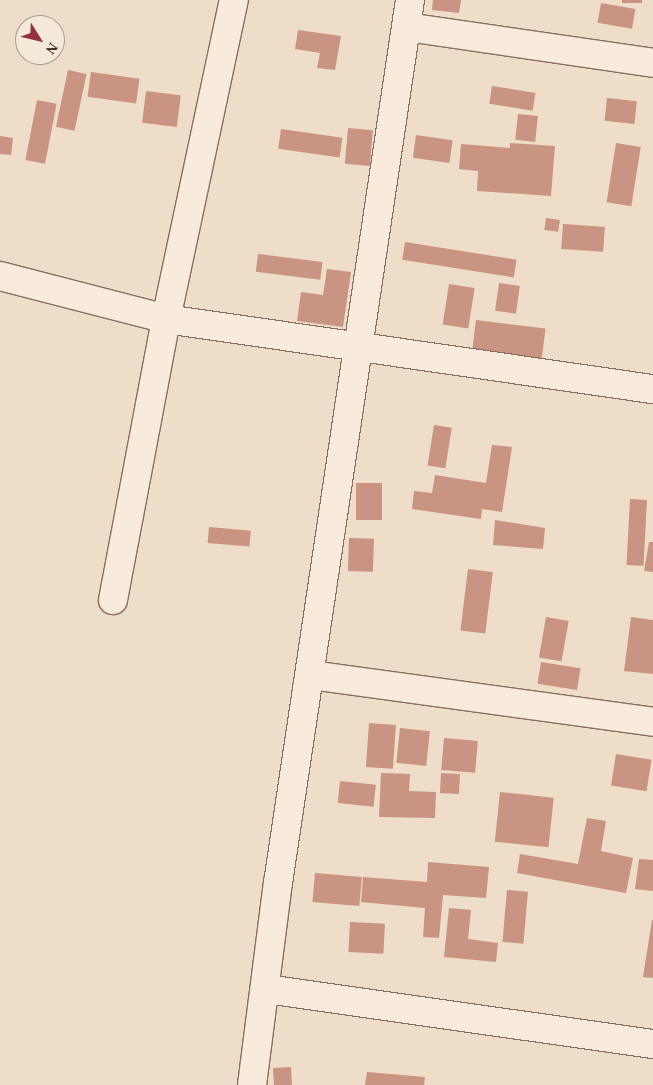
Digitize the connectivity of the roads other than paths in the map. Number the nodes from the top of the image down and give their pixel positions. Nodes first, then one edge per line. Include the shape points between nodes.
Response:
1 (234, 0) edge
2 (410, 0) edge
3 (406, 27) junction
4 (653, 64) edge
5 (0, 276) edge
6 (166, 319) junction
7 (360, 347) junction
8 (653, 389) edge
9 (113, 600) dead end
10 (311, 675) junction
11 (653, 722) edge
12 (266, 989) junction
13 (653, 1044) edge
14 (252, 1085) edge

1 - 6 street
2 - 3 street
3 - 4 street
3 - 7 street
5 - 6 street
6 - 7 street
6 - 9 street
7 - 8 street
7 - 10 street
10 - 11 street
10 - 12 street via 278,882
12 - 13 street
12 - 14 street

